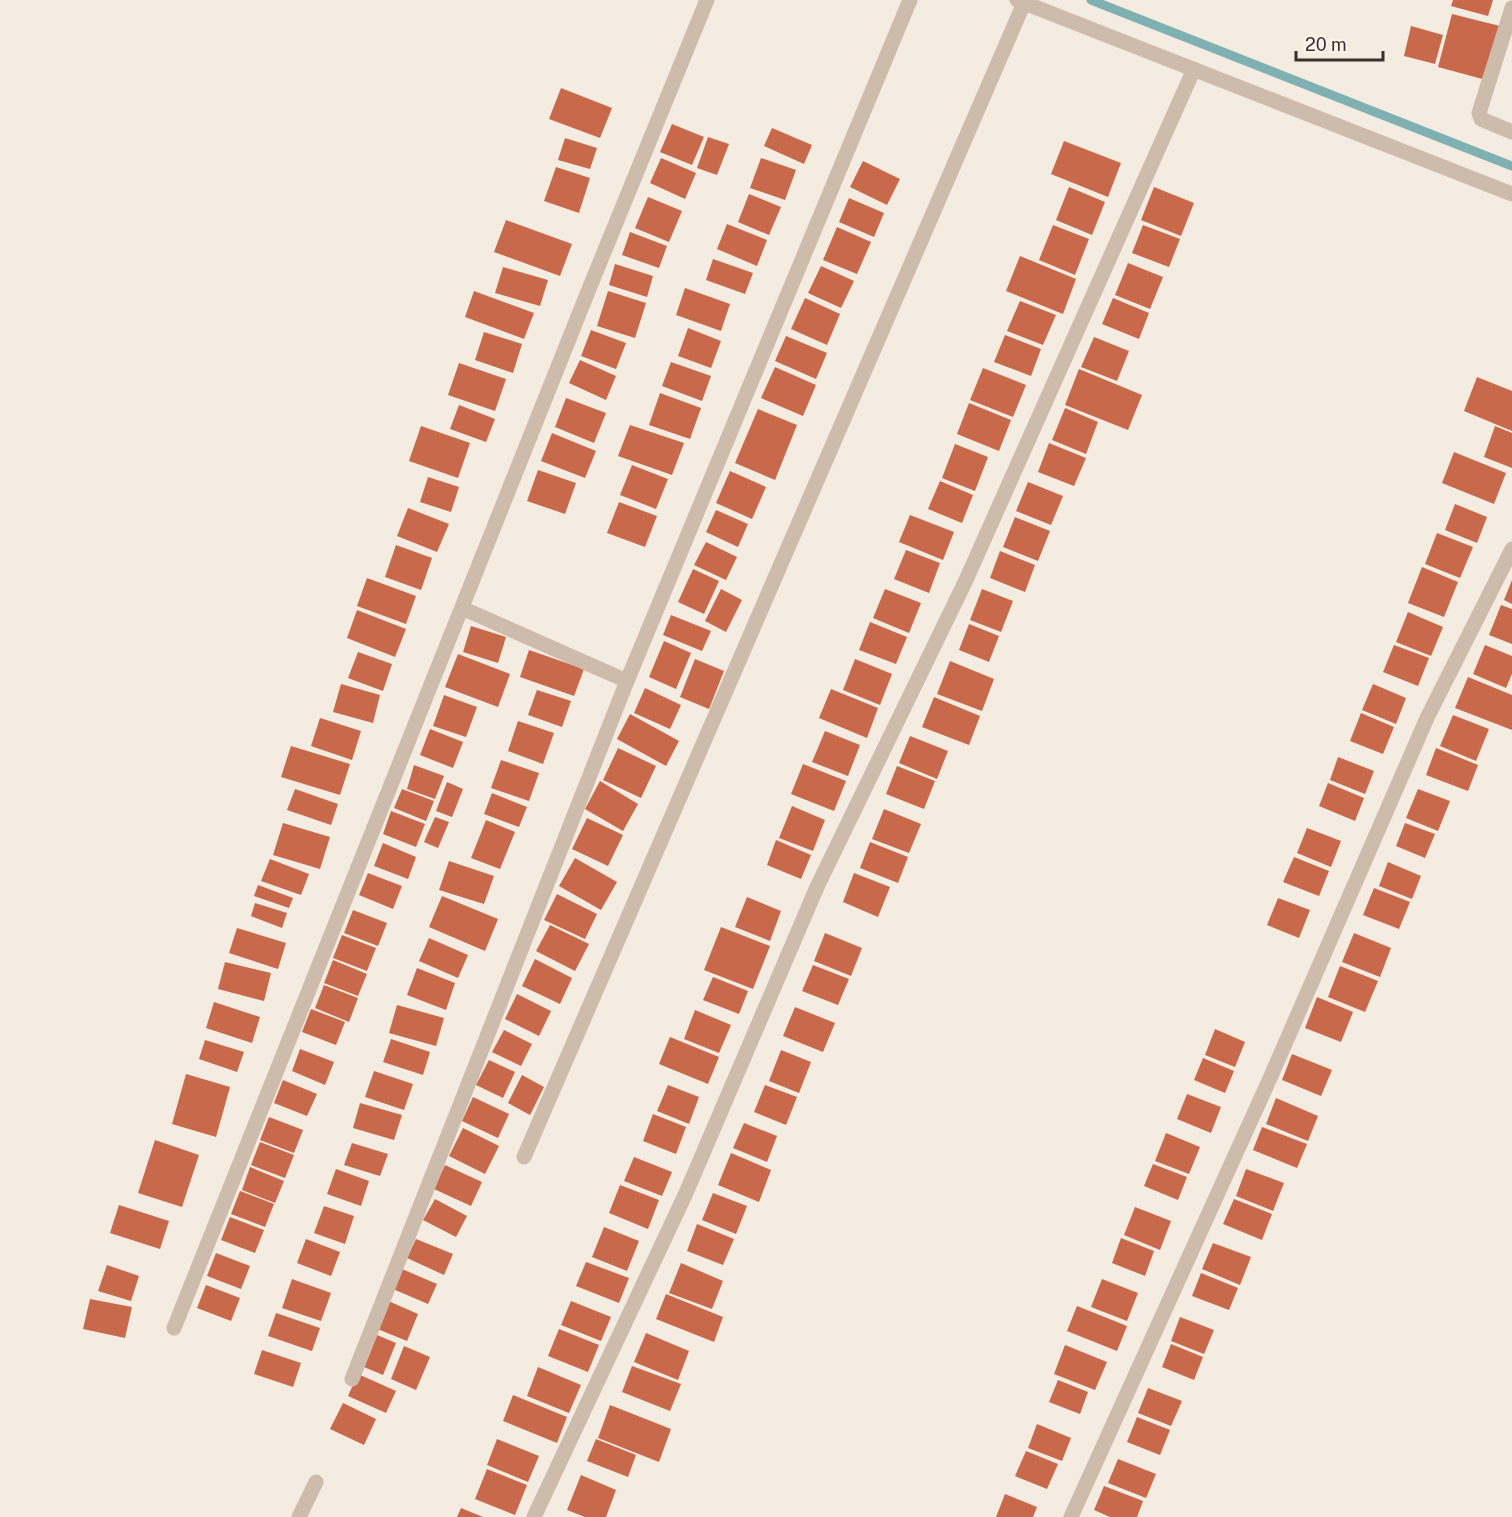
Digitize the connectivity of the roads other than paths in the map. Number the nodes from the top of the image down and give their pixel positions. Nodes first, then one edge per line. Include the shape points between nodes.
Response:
1 (707, 0) edge
2 (910, 0) edge
3 (1020, 1) edge
4 (1512, 8) edge
5 (1194, 69) junction
6 (1512, 132) edge
7 (1512, 194) edge
8 (1512, 549) edge
9 (464, 609) junction
10 (627, 681) junction
11 (524, 1157) dead end
12 (174, 1328) dead end
13 (352, 1379) dead end
14 (316, 1482) dead end
15 (299, 1517) edge
16 (534, 1517) edge
17 (1071, 1517) edge

1 - 9 street
2 - 10 street
3 - 5 street
3 - 11 street
4 - 6 street via 1479,113 1491,125
5 - 7 street
5 - 16 street via 966,580 817,887 686,1193
8 - 17 street via 1427,718 1271,1076
9 - 10 street
9 - 12 street
10 - 13 street
14 - 15 street

